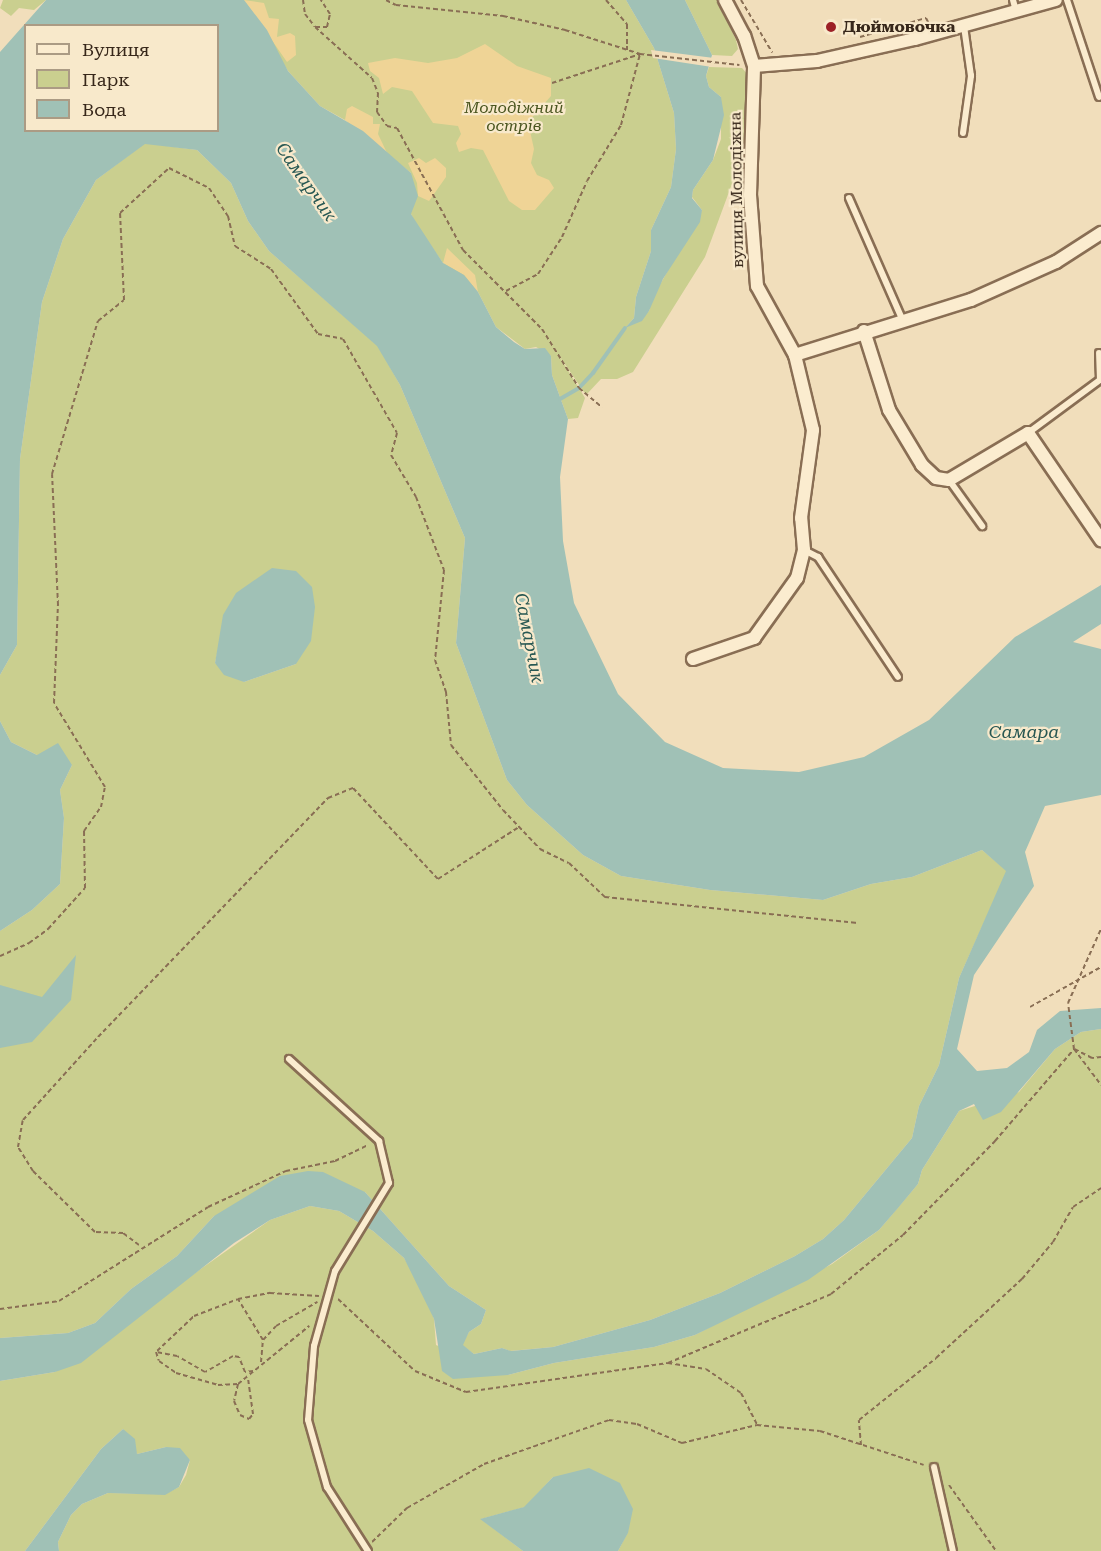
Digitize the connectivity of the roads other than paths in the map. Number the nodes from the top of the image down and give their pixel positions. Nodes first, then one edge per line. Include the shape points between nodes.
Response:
1 (726, 0) edge
2 (1056, 0) edge
3 (1067, 0) edge
4 (1014, 6) edge
5 (964, 26) junction
6 (754, 66) junction
7 (1099, 98) dead end
8 (963, 133) dead end
9 (849, 198) dead end
10 (1101, 233) edge
11 (904, 321) junction
12 (864, 331) junction
13 (1099, 353) dead end
14 (795, 355) junction
15 (1028, 433) junction
16 (949, 480) junction
17 (982, 526) dead end
18 (1101, 540) edge
19 (804, 550) junction
20 (693, 659) dead end
21 (898, 677) dead end
22 (290, 1059) dead end
23 (934, 1467) road end
24 (366, 1550) edge
25 (953, 1551) edge

1 - 6 street
2 - 4 street
3 - 7 lane
4 - 5 street
5 - 6 street via 817,61
5 - 8 lane via 971,76
6 - 14 street, вулиця Молодіжна via 750,195 757,286
9 - 11 lane
10 - 11 street via 1056,262 971,300
11 - 12 street
12 - 14 street
12 - 16 street via 889,410 911,450 936,478
13 - 15 lane via 1100,380
14 - 19 street, вулиця Молодіжна via 813,430 801,518
15 - 16 street
15 - 18 street
16 - 17 lane
19 - 20 street, вулиця Молодіжна via 797,578 754,638
19 - 21 lane via 818,557
22 - 24 lane via 379,1141 389,1183 335,1271 314,1346 308,1420 327,1487
23 - 25 lane

